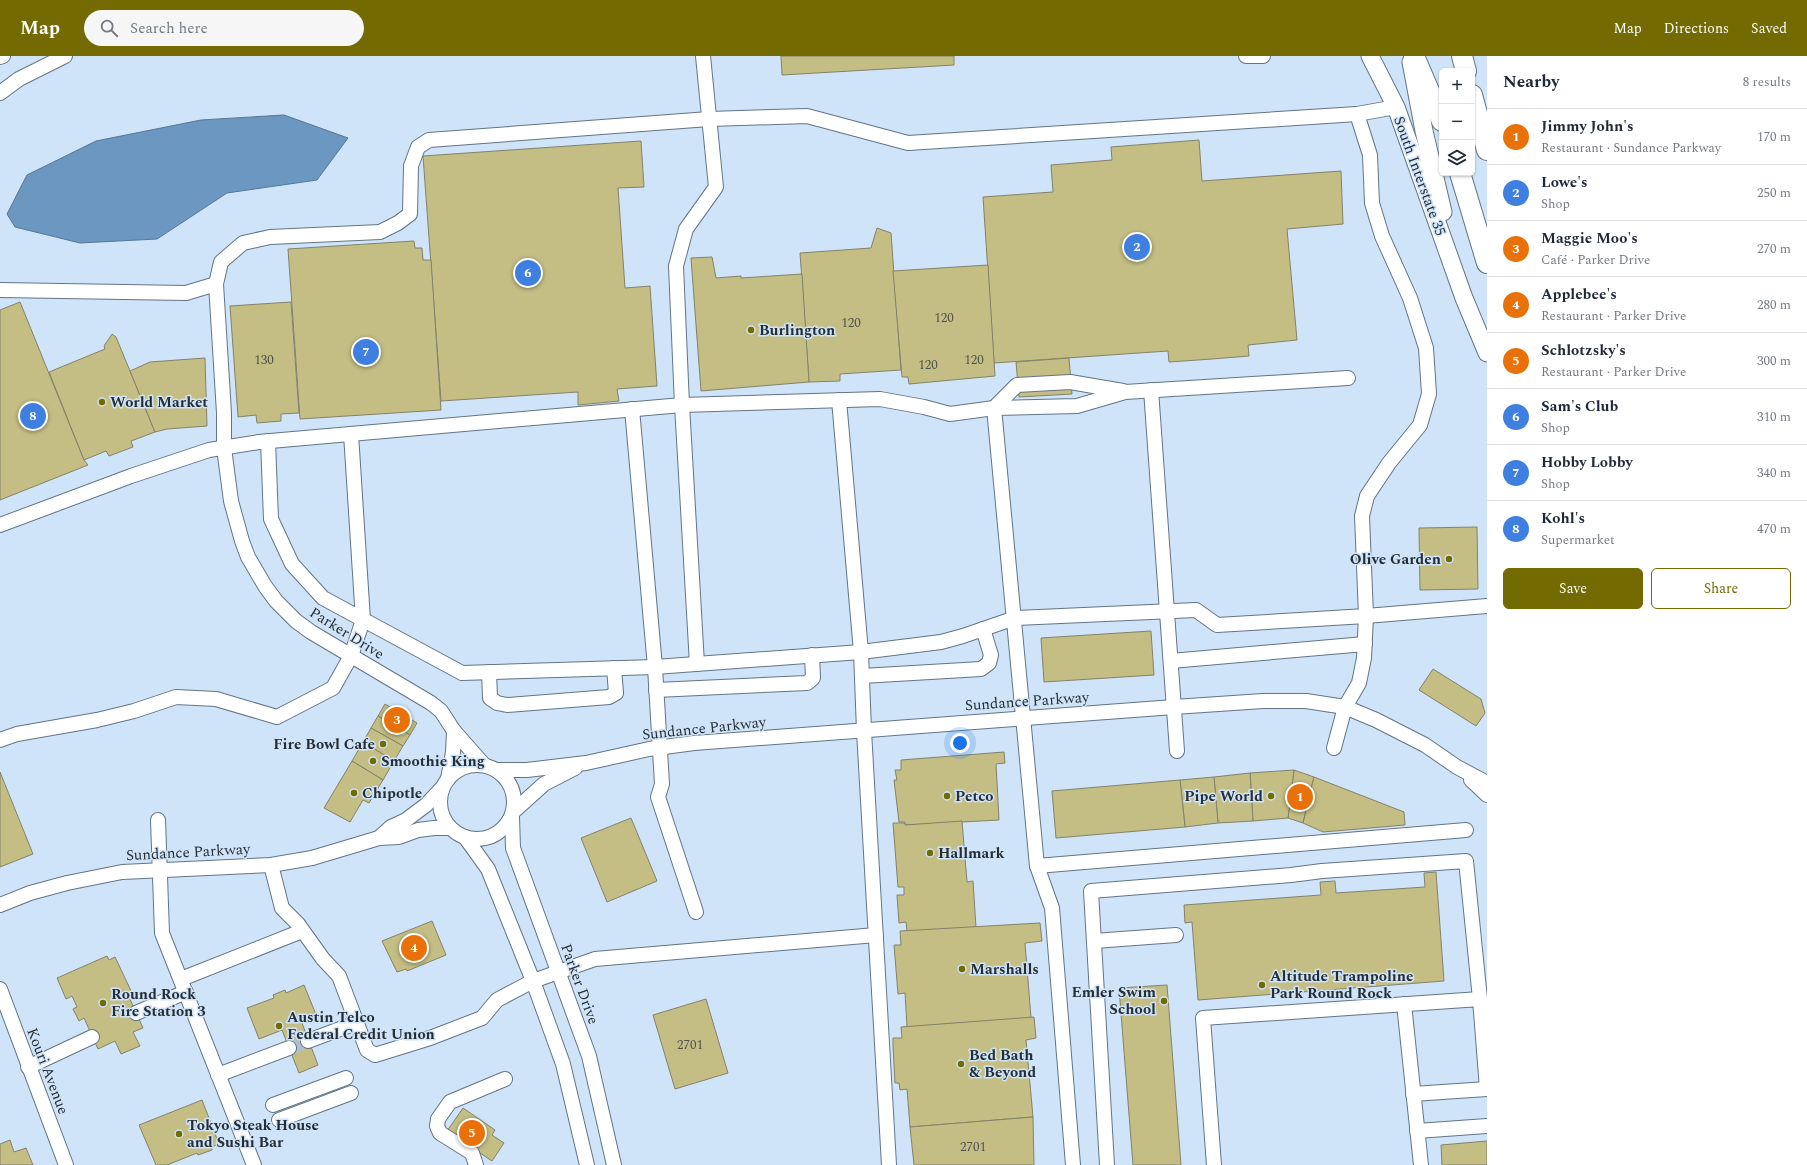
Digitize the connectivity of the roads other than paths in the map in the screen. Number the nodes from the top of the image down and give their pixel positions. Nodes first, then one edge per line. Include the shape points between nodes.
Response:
1 (3, 56) edge
2 (65, 56) edge
3 (703, 56) edge
4 (1246, 56) edge
5 (1264, 56) edge
6 (1370, 56) edge
7 (1410, 56) edge
8 (1414, 56) edge
9 (1462, 56) edge
10 (0, 58) edge
11 (1465, 68) edge
12 (0, 93) edge
13 (1475, 104) edge
14 (1396, 107) junction
15 (1357, 114) junction
16 (1439, 114) edge
17 (709, 119) junction
18 (1487, 150) edge
19 (1461, 176) edge
20 (1487, 263) edge
21 (216, 284) junction
22 (0, 290) edge
23 (1464, 298) junction
24 (1487, 353) edge
25 (1348, 378) dead end
26 (1150, 390) junction
27 (1125, 392) junction
28 (839, 400) junction
29 (682, 405) junction
30 (994, 408) junction
31 (632, 409) junction
32 (351, 434) junction
33 (268, 441) junction
34 (224, 448) junction
35 (0, 525) edge
36 (1487, 606) edge
37 (1167, 611) junction
38 (1366, 616) junction
39 (1015, 618) junction
40 (363, 620) junction
41 (983, 629) junction
42 (1364, 644) junction
43 (862, 652) junction
44 (351, 656) junction
45 (812, 656) junction
46 (1171, 660) junction
47 (697, 664) junction
48 (655, 667) junction
49 (614, 668) junction
50 (489, 672) junction
51 (862, 676) junction
52 (656, 690) junction
53 (1174, 707) junction
54 (1345, 707) junction
55 (1024, 718) junction
56 (454, 731) junction
57 (864, 731) junction
58 (0, 740) edge
59 (659, 747) junction
60 (1334, 748) dead end
61 (1177, 751) dead end
62 (586, 763) junction
63 (1458, 767) junction
64 (490, 768) junction
65 (445, 783) junction
66 (1487, 783) edge
67 (1487, 796) edge
68 (513, 814) junction
69 (158, 820) dead end
70 (450, 828) junction
71 (1466, 830) dead end
72 (378, 838) junction
73 (465, 838) junction
74 (271, 865) junction
75 (1037, 866) junction
76 (160, 869) junction
77 (0, 905) edge
78 (696, 912) dead end
79 (302, 931) junction
80 (876, 935) junction
81 (1176, 935) dead end
82 (1094, 941) junction
83 (558, 972) junction
84 (533, 981) junction
85 (183, 986) junction
86 (0, 989) edge
87 (1480, 999) junction
88 (1404, 1004) junction
89 (136, 1013) dead end
90 (356, 1023) junction
91 (92, 1037) dead end
92 (308, 1041) tunnel mouth
93 (289, 1048) tunnel mouth
94 (28, 1067) junction
95 (218, 1075) junction
96 (346, 1078) dead end
97 (505, 1079) dead end
98 (1487, 1089) edge
99 (352, 1093) dead end
100 (1413, 1094) junction
101 (273, 1106) dead end
102 (279, 1120) dead end
103 (1487, 1126) edge
104 (1417, 1131) junction
105 (66, 1165) edge
106 (254, 1165) edge
107 (476, 1165) edge
108 (587, 1165) edge
109 (614, 1165) edge
110 (890, 1165) edge
111 (1073, 1165) edge
112 (1107, 1165) edge
113 (1214, 1165) edge
114 (1420, 1165) edge

1 - 10 street
2 - 12 street
3 - 17 street
4 - 5 street
6 - 14 main road, South Interstate 35
7 - 23 main road, South Interstate 35 via 1424,131
8 - 16 highway
9 - 11 highway
13 - 18 highway
14 - 15 street
14 - 23 main road, South Interstate 35
15 - 17 street via 908,143 807,116
15 - 38 street via 1370,155 1372,203 1382,236 1410,298 1426,348 1429,394 1420,425 1366,496 1362,516
17 - 21 street, Parker Drive via 428,140 418,147 411,166 410,214 398,223 380,232 270,237 243,243 221,262
17 - 29 street via 716,187 686,229 676,266
19 - 20 highway
21 - 22 street via 186,292
21 - 34 street, Parker Drive
23 - 24 main road, South Interstate 35
25 - 26 street
26 - 27 street
26 - 37 street
27 - 30 street via 1078,406
27 - 30 street via 1070,382 1017,385
28 - 29 street
28 - 30 street via 880,399 950,414
28 - 43 street
29 - 31 street
29 - 47 street
30 - 39 street
31 - 32 street
31 - 48 street
32 - 33 street
32 - 40 street
33 - 34 street
33 - 40 street via 271,519 288,558 323,598
34 - 35 street via 208,450 165,464
34 - 44 street, Parker Drive via 231,501 242,542 265,586 296,621
36 - 38 street
37 - 38 street via 1196,610 1217,625
37 - 39 street
37 - 46 street
38 - 42 street
39 - 41 street
39 - 55 street
40 - 44 street
40 - 50 street via 462,673
41 - 43 street via 940,642
41 - 51 street via 991,656 989,663 981,669
42 - 46 street
42 - 54 street via 1364,658 1358,683
43 - 45 street
43 - 51 street
44 - 56 street, Parker Drive via 431,703 441,711
44 - 58 street via 333,688 277,717 216,699 176,697 134,711 17,734
45 - 47 street
45 - 52 street via 813,678 807,683
46 - 53 street
47 - 48 street
48 - 49 street
48 - 52 street
49 - 50 street
49 - 50 street via 616,693 610,697 507,705 490,698
51 - 57 street
52 - 59 street
53 - 54 street, Sundance Parkway via 1306,701
53 - 55 street, Sundance Parkway
53 - 61 street
54 - 60 street
54 - 63 street, Sundance Parkway via 1425,745
55 - 57 street, Sundance Parkway
55 - 75 street
56 - 64 street, Parker Drive
56 - 65 street via 453,752
57 - 59 street, Sundance Parkway
57 - 80 street
59 - 62 street, Sundance Parkway
59 - 78 street via 662,784 658,797
62 - 64 street, Sundance Parkway via 527,770
62 - 68 street, Sundance Parkway via 544,784
63 - 66 street, Sundance Parkway
63 - 67 street, Sundance Parkway
64 - 65 street via 471,765 458,770
64 - 68 street via 506,778 512,788
65 - 70 street via 440,798 440,809
65 - 72 street, Sundance Parkway via 426,805
68 - 73 street via 496,836
68 - 83 street, Parker Drive via 513,848
69 - 76 street
70 - 72 street, Sundance Parkway via 418,830 399,837
70 - 73 street
71 - 75 street
72 - 74 street, Sundance Parkway via 312,858
73 - 84 street via 488,868
74 - 76 street, Sundance Parkway
74 - 79 street via 282,908
75 - 111 street via 1052,908
76 - 77 street, Sundance Parkway via 122,872 67,883 30,893
76 - 85 street via 162,933
79 - 85 street
79 - 90 street via 339,976
80 - 83 street via 595,959
80 - 110 street
81 - 82 street
82 - 87 street via 1091,891 1466,861
82 - 112 street
83 - 84 street
83 - 109 street, Parker Drive via 589,1056
84 - 90 street via 497,1000 482,1018 375,1055 367,1050
84 - 108 street via 563,1064
85 - 89 street
85 - 95 street
86 - 94 street, Kouri Avenue
87 - 88 street
87 - 98 street
88 - 100 street
88 - 113 street via 1203,1018
90 - 92 street
91 - 94 street
93 - 95 street
94 - 105 street, Kouri Avenue
95 - 106 street
96 - 101 street
97 - 107 street via 450,1102 438,1119 440,1133 472,1153
98 - 100 street
99 - 102 street
100 - 104 street
103 - 104 street
104 - 114 street

